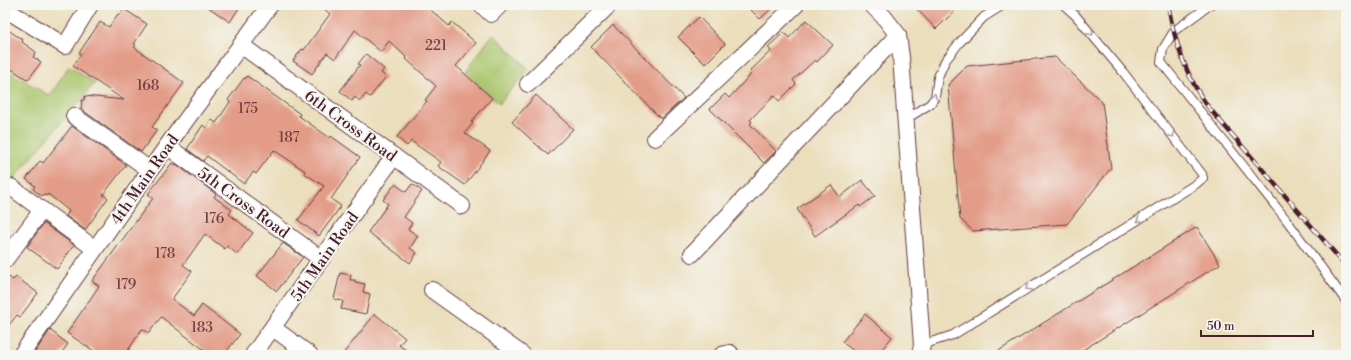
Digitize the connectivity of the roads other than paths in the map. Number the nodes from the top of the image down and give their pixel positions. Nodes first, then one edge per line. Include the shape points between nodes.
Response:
1 (90, 5) edge
2 (270, 5) edge
3 (609, 5) edge
4 (796, 5) edge
5 (872, 5) edge
6 (1003, 5) edge
7 (1064, 5) edge
8 (1210, 5) edge
9 (5, 9) edge
10 (898, 35) junction
11 (241, 45) junction
12 (528, 84) dead end
13 (74, 116) dead end
14 (905, 120) junction
15 (655, 138) dead end
16 (166, 146) junction
17 (394, 156) junction
18 (150, 170) junction
19 (11, 187) dead end
20 (462, 206) dead end
21 (42, 210) junction
22 (95, 248) junction
23 (692, 254) dead end
24 (321, 259) junction
25 (5, 260) edge
26 (432, 290) dead end
27 (1346, 301) edge
28 (273, 328) junction
29 (921, 350) edge
30 (21, 355) edge
31 (253, 355) edge
32 (310, 355) edge
33 (523, 355) edge

1 - 9 street via 65,46
2 - 11 street, 4th Main Road
3 - 12 street
4 - 15 street
5 - 10 street
14 -> 6 lane via 930,104 935,97 938,77 945,61 960,42 984,17
7 -> 29 lane via 1123,72 1203,178 953,335
8 - 27 lane via 1174,31 1163,49 1161,62 1285,218
10 - 14 street
10 - 23 street
11 - 16 street, 4th Main Road
11 - 17 street, 6th Cross Road
13 - 18 street
14 - 29 street
16 - 18 street, 4th Main Road
16 - 24 street, 5th Cross Road
17 - 20 street, 6th Cross Road
17 - 24 street, 5th Main Road
18 - 22 street, 4th Main Road
19 - 21 street
21 - 22 street
21 - 25 street
22 - 30 street, 4th Main Road
24 - 28 street, 5th Main Road
26 - 33 street
28 - 31 street, 5th Main Road
28 - 32 street

